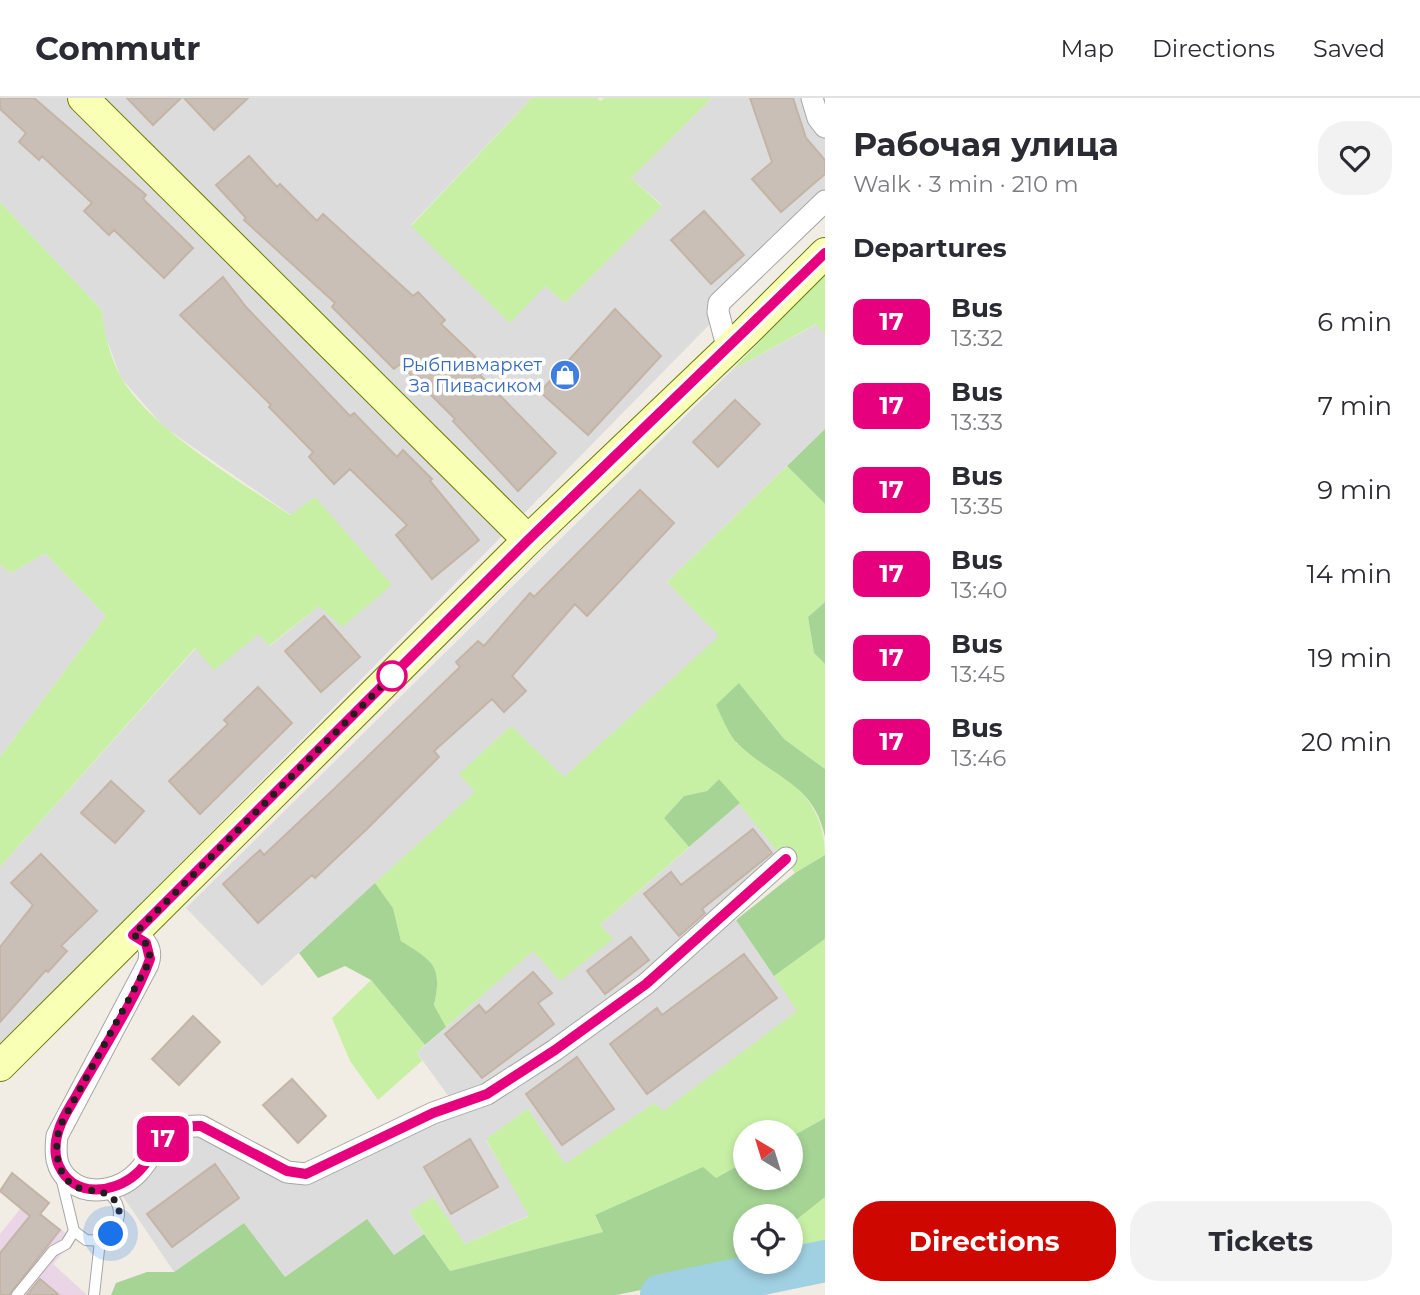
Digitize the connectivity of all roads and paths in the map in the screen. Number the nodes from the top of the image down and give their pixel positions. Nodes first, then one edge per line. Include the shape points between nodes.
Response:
1 (83, 98) edge
2 (812, 98) edge
3 (825, 127) edge
4 (825, 201) edge
5 (825, 253) edge
6 (728, 350) junction
7 (528, 540) junction
8 (786, 859) dead end
9 (133, 935) junction
10 (0, 1066) edge
11 (56, 1158) junction
12 (94, 1190) junction
13 (71, 1210) junction
14 (74, 1231) junction
15 (100, 1241) junction
16 (17, 1295) edge
17 (94, 1295) edge

1 - 7 street
2 - 3 street
4 - 6 street via 719,303
5 - 6 street
6 - 7 street
7 - 9 street
8 - 12 street via 646,984 487,1094 433,1113 306,1174 287,1171 201,1126 187,1125 156,1144 137,1173
9 - 10 street
9 - 11 street via 146,943 150,959 60,1126
11 - 12 street via 65,1177
11 - 13 lane
12 - 13 lane via 76,1198
12 - 15 lane via 115,1199 120,1218
13 - 14 lane
14 - 15 lane via 86,1240
14 - 16 lane
15 - 17 lane

